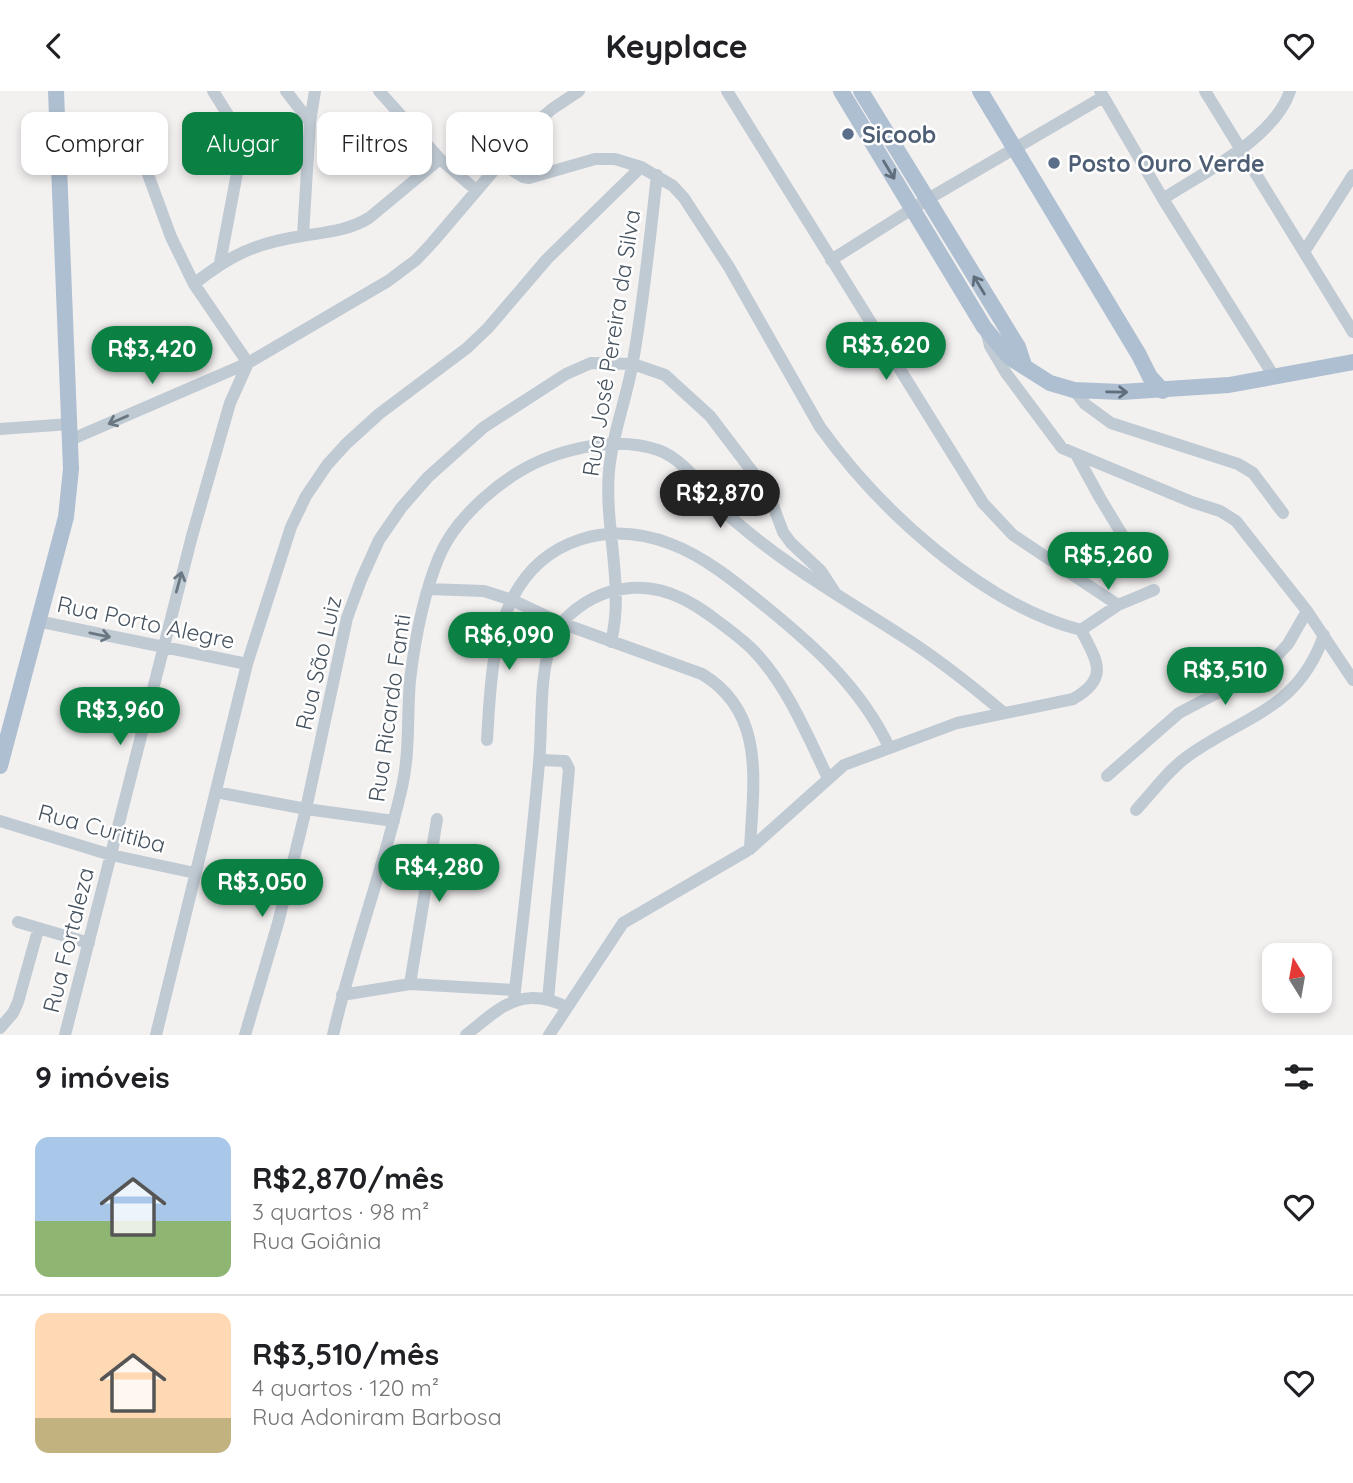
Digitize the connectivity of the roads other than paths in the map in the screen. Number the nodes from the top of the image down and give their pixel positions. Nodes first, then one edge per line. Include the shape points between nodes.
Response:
1 (56, 91) edge
2 (213, 91) edge
3 (286, 91) edge
4 (315, 91) edge
5 (379, 91) edge
6 (579, 91) edge
7 (727, 91) edge
8 (841, 91) edge
9 (861, 91) edge
10 (980, 91) edge
11 (1205, 91) edge
12 (1290, 91) edge
13 (1102, 94) edge
14 (57, 112) edge
15 (548, 112) edge
16 (310, 121) junction
17 (1016, 148) junction
18 (1240, 149) junction
19 (440, 159) junction
20 (641, 167) junction
21 (553, 171) edge
22 (61, 175) edge
23 (148, 175) edge
24 (488, 175) edge
25 (520, 175) edge
26 (542, 175) edge
27 (657, 175) junction
28 (1353, 175) edge
29 (476, 190) junction
30 (928, 199) junction
31 (1163, 199) junction
32 (912, 208) junction
33 (303, 235) junction
34 (1304, 252) junction
35 (831, 260) junction
36 (220, 263) junction
37 (194, 284) junction
38 (991, 322) junction
39 (1353, 330) edge
40 (1139, 355) junction
41 (1353, 362) edge
42 (248, 363) junction
43 (633, 365) junction
44 (1275, 378) junction
45 (1203, 387) junction
46 (1074, 390) junction
47 (1161, 391) junction
48 (0, 429) edge
49 (70, 432) junction
50 (614, 444) junction
51 (1077, 456) junction
52 (1283, 513) dead end
53 (611, 535) junction
54 (1140, 564) dead end
55 (428, 589) junction
56 (616, 590) junction
57 (1154, 590) dead end
58 (838, 597) junction
59 (512, 600) junction
60 (1118, 605) junction
61 (1307, 611) junction
62 (37, 621) junction
63 (561, 623) junction
64 (1081, 630) junction
65 (1324, 635) junction
66 (611, 642) junction
67 (162, 648) junction
68 (247, 664) junction
69 (1353, 680) edge
70 (1004, 713) junction
71 (486, 740) dead end
72 (889, 747) junction
73 (540, 760) junction
74 (0, 766) edge
75 (1107, 776) dead end
76 (828, 778) junction
77 (216, 792) junction
78 (306, 809) junction
79 (1136, 810) dead end
80 (437, 819) dead end
81 (0, 821) edge
82 (394, 821) junction
83 (750, 849) junction
84 (111, 855) junction
85 (195, 873) junction
86 (18, 922) dead end
87 (38, 930) junction
88 (89, 943) junction
89 (410, 984) junction
90 (514, 994) junction
91 (342, 995) junction
92 (548, 1000) junction
93 (567, 1007) junction
94 (488, 1017) junction
95 (0, 1028) edge
96 (65, 1035) edge
97 (156, 1035) edge
98 (245, 1035) edge
99 (333, 1035) edge
100 (466, 1035) edge
101 (482, 1035) edge
102 (550, 1035) edge

1 - 14 main road
2 - 36 street via 235,126 241,152
3 - 16 street
4 - 16 street
5 - 19 street
6 - 15 street
7 - 35 street
8 -> 32 main road
9 - 30 main road
10 - 17 main road
11 - 18 street
12 - 18 street via 1274,120
13 - 17 street
13 - 31 street
16 - 33 street
17 - 30 street
17 - 40 main road
18 - 31 street
18 - 34 street
19 - 29 street
19 - 33 street via 369,218 348,229
20 - 21 street via 605,158
20 - 27 street
20 - 68 street via 547,259 467,348 379,414 327,465 291,527
22 - 49 main road
23 - 37 street
24 - 29 street
25 - 26 street
27 - 43 street, Rua José Pereira da Silva
27 - 64 street via 684,198 804,403 866,483 916,533 985,587
28 - 34 street
29 - 42 street via 416,260
30 - 32 street
38 -> 30 main road
31 - 44 street
32 - 35 street
32 - 38 main road
33 - 36 street via 261,245
34 - 39 street
35 - 60 street via 983,503 1013,535
36 - 37 street
37 - 42 street
38 - 46 main road via 1009,356 1050,383
38 - 51 street via 993,352 1056,443
40 - 45 main road via 1166,379
40 - 47 main road
41 - 44 main road
42 -> 49 street
67 -> 42 street, Rua Fortaleza via 223,423
43 - 50 street, Rua José Pereira da Silva
43 - 58 street, Rua São Luiz via 665,375 710,416 761,483 783,532 821,571
43 - 78 street, Rua São Luiz via 591,363 537,391 484,427 401,508 379,540 347,618
44 - 45 main road
45 - 47 main road
46 -> 47 main road
46 - 52 street via 1111,423 1238,464 1253,473
48 - 49 street
49 - 62 main road via 66,517
50 - 53 street, Rua José Pereira da Silva via 609,475
50 - 55 street, Rua Ricardo Fanti via 563,452 508,479 483,499 447,541
50 - 58 street, Rua Ricardo Fanti via 655,449 676,460 730,517
51 - 54 street
51 - 61 street via 1236,521
53 - 56 street, Rua José Pereira da Silva
53 - 59 street via 581,538 549,554 530,572
53 - 72 street via 646,536 673,544 751,595 840,672 867,706
55 - 59 street via 475,589
55 - 82 street, Rua Ricardo Fanti via 415,646 403,783
56 - 63 street via 590,600
56 - 66 street, Rua José Pereira da Silva via 618,614
56 - 76 street via 649,587 680,596 753,650 789,702
57 - 60 street
58 - 70 street, Rua Ricardo Fanti via 966,680
59 - 63 street
59 - 71 street via 496,648
60 - 64 street
61 - 65 street
61 - 75 street via 1276,657 1180,713
62 -> 67 street, Rua Porto Alegre
62 - 74 main road
63 - 66 street
63 - 73 street via 547,658 542,688
64 - 70 street via 1098,667 1093,686 1073,699
65 - 69 street
65 - 79 street via 1318,654 1297,686 1258,716 1186,757
66 - 83 street via 702,674 728,694 747,731 753,758
67 - 68 street, Rua Porto Alegre
67 - 84 street, Rua Fortaleza
68 - 77 street
70 - 72 street via 957,723
72 - 76 street via 851,761
73 - 90 street
73 - 92 street via 565,761 569,769
76 - 83 street
77 - 78 street
77 - 85 street
78 - 82 street
78 - 98 street, Rua São Luiz
80 - 89 street
81 - 84 street, Rua Curitiba
82 - 91 street, Rua Ricardo Fanti
83 - 93 street via 623,923
84 - 85 street, Rua Curitiba
84 - 88 street, Rua Fortaleza
85 - 97 street
86 - 87 street
87 - 88 street
87 - 95 street via 18,1002
88 - 96 street, Rua Fortaleza
89 - 90 street
89 - 91 street
90 - 92 street
90 - 94 street
91 - 99 street, Rua Ricardo Fanti
92 - 93 street
93 - 102 street
94 - 100 street
94 - 101 street

